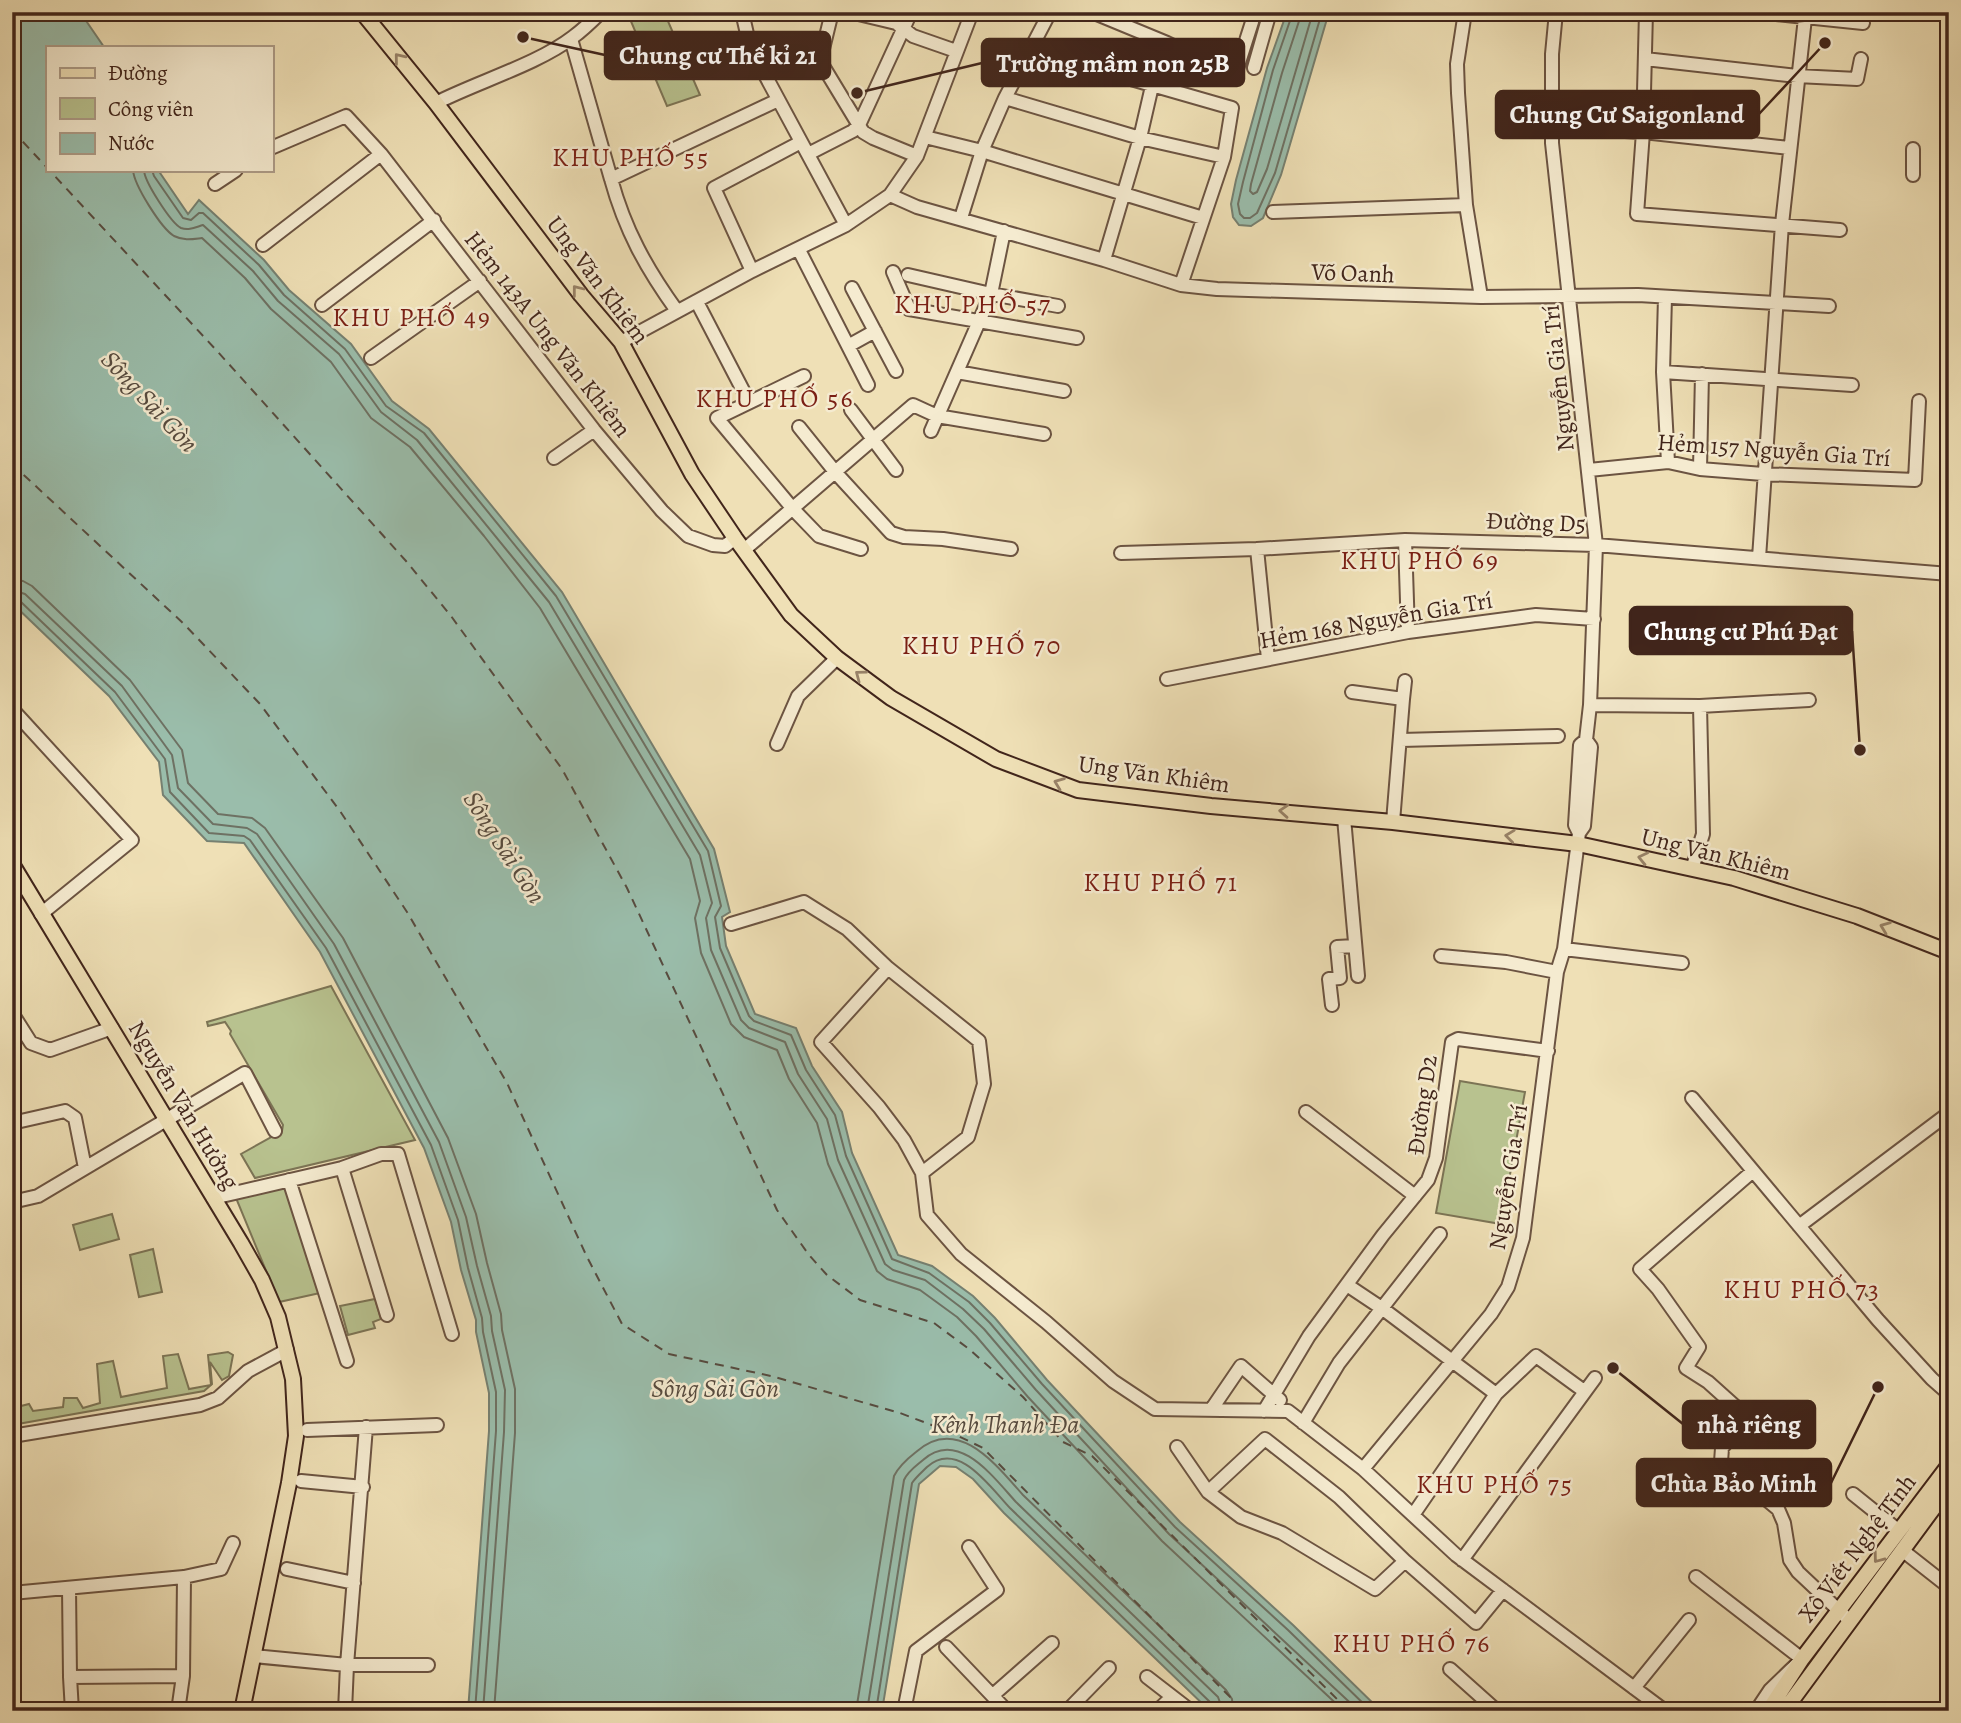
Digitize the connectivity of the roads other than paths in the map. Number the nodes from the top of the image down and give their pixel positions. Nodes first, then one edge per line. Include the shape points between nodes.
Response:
1 (362, 12) edge
2 (601, 12) edge
3 (742, 12) edge
4 (832, 12) edge
5 (850, 12) edge
6 (911, 12) edge
7 (972, 12) edge
8 (1050, 12) edge
9 (1092, 12) edge
10 (1270, 12) edge
11 (1465, 12) edge
12 (1556, 12) edge
13 (1646, 12) edge
14 (1757, 12) edge
15 (586, 18) edge
16 (1805, 18) junction
17 (1252, 22) dead end
18 (1863, 23) dead end
19 (904, 28) junction
20 (571, 39) junction
21 (750, 47) junction
22 (1030, 50) junction
23 (956, 51) junction
24 (1645, 59) junction
25 (1861, 59) dead end
26 (820, 61) junction
27 (1254, 68) dead end
28 (1797, 76) junction
29 (1152, 86) junction
30 (1005, 99) junction
31 (778, 100) junction
32 (436, 103) junction
33 (859, 125) junction
34 (1553, 127) junction
35 (1643, 132) junction
36 (925, 137) junction
37 (1140, 138) junction
38 (273, 147) edge
39 (804, 148) junction
40 (1788, 148) junction
41 (1913, 149) dead end
42 (982, 151) junction
43 (381, 154) junction
44 (917, 156) junction
45 (1224, 157) junction
46 (233, 172) edge
47 (1913, 175) dead end
48 (611, 179) junction
49 (215, 184) dead end
50 (1123, 194) junction
51 (890, 195) junction
52 (1466, 205) junction
53 (1273, 212) dead end
54 (961, 218) junction
55 (1203, 218) junction
56 (434, 220) junction
57 (1782, 224) junction
58 (846, 225) junction
59 (1840, 230) dead end
60 (1004, 231) junction
61 (262, 245) dead end
62 (799, 250) junction
63 (1104, 260) junction
64 (752, 271) junction
65 (894, 272) dead end
66 (908, 275) dead end
67 (480, 281) junction
68 (1181, 285) junction
69 (852, 288) dead end
70 (992, 294) junction
71 (1570, 296) junction
72 (1481, 297) junction
73 (1665, 297) junction
74 (697, 302) junction
75 (1775, 303) junction
76 (322, 305) dead end
77 (1058, 306) dead end
78 (1829, 306) dead end
79 (677, 311) junction
80 (979, 323) junction
81 (875, 331) junction
82 (1077, 338) dead end
83 (621, 342) junction
84 (848, 346) junction
85 (371, 358) dead end
86 (896, 371) dead end
87 (957, 372) junction
88 (1663, 372) junction
89 (1702, 374) junction
90 (804, 376) dead end
91 (1770, 379) junction
92 (868, 385) dead end
93 (1852, 385) dead end
94 (1063, 391) dead end
95 (1919, 401) dead end
96 (749, 402) junction
97 (851, 410) dead end
98 (937, 416) junction
99 (799, 427) dead end
100 (594, 430) junction
101 (931, 431) dead end
102 (1044, 434) dead end
103 (874, 440) junction
104 (554, 458) dead end
105 (1668, 462) junction
106 (1700, 469) junction
107 (896, 470) dead end
108 (1589, 470) junction
109 (836, 473) junction
110 (1763, 474) junction
111 (793, 509) junction
112 (1405, 540) junction
113 (739, 544) junction
114 (1596, 545) junction
115 (861, 549) dead end
116 (1011, 549) dead end
117 (1257, 549) junction
118 (1121, 553) dead end
119 (1759, 558) junction
120 (1949, 574) edge
121 (1594, 619) junction
122 (1408, 632) junction
123 (837, 658) junction
124 (1268, 659) junction
125 (1167, 679) dead end
126 (1405, 681) dead end
127 (1352, 692) dead end
128 (1404, 699) junction
129 (1809, 700) dead end
130 (1590, 705) junction
131 (1700, 706) junction
132 (12, 709) edge
133 (1558, 736) dead end
134 (1401, 740) junction
135 (778, 744) dead end
136 (1344, 818) junction
137 (1393, 822) junction
138 (1578, 838) junction
139 (12, 864) edge
140 (1692, 869) junction
141 (41, 914) junction
142 (731, 923) dead end
143 (1355, 946) junction
144 (1564, 949) junction
145 (1949, 952) edge
146 (1441, 956) dead end
147 (1682, 963) dead end
148 (888, 968) junction
149 (1557, 972) junction
150 (1358, 976) dead end
151 (1332, 1005) dead end
152 (12, 1013) edge
153 (112, 1028) junction
154 (1548, 1051) junction
155 (1692, 1098) dead end
156 (1306, 1112) dead end
157 (1949, 1113) edge
158 (168, 1120) junction
159 (12, 1123) edge
160 (275, 1131) dead end
161 (85, 1168) junction
162 (342, 1168) junction
163 (1753, 1171) junction
164 (922, 1173) junction
165 (289, 1180) junction
166 (1415, 1196) junction
167 (213, 1198) junction
168 (12, 1202) edge
169 (1799, 1226) junction
170 (1440, 1234) dead end
171 (1347, 1285) junction
172 (1383, 1309) junction
173 (387, 1315) dead end
174 (452, 1334) dead end
175 (287, 1350) junction
176 (1451, 1359) junction
177 (347, 1361) dead end
178 (1595, 1378) dead end
179 (1584, 1391) junction
180 (1275, 1394) junction
181 (1496, 1394) junction
182 (1949, 1394) edge
183 (1211, 1410) junction
184 (1264, 1411) junction
185 (1289, 1411) junction
186 (1303, 1423) junction
187 (437, 1425) dead end
188 (366, 1427) junction
189 (302, 1433) junction
190 (12, 1436) edge
191 (1177, 1447) dead end
192 (1949, 1465) edge
193 (1363, 1469) junction
194 (301, 1481) dead end
195 (363, 1487) junction
196 (1949, 1487) edge
197 (1208, 1492) junction
198 (1853, 1494) dead end
199 (1413, 1515) junction
200 (1899, 1531) junction
201 (233, 1543) dead end
202 (969, 1547) dead end
203 (1902, 1550) junction
204 (1462, 1560) junction
205 (1405, 1561) junction
206 (287, 1569) dead end
207 (184, 1577) junction
208 (1696, 1577) dead end
209 (354, 1583) junction
210 (1949, 1587) edge
211 (69, 1588) junction
212 (1503, 1590) junction
213 (12, 1593) edge
214 (1844, 1616) junction
215 (1689, 1620) dead end
216 (1052, 1643) dead end
217 (946, 1647) dead end
218 (253, 1656) junction
219 (1802, 1660) junction
220 (347, 1665) junction
221 (428, 1665) dead end
222 (1110, 1668) dead end
223 (1450, 1669) dead end
224 (1815, 1669) junction
225 (183, 1676) junction
226 (1147, 1676) dead end
227 (70, 1677) junction
228 (1634, 1688) junction
229 (1788, 1694) junction
230 (993, 1695) junction
231 (1172, 1697) junction
232 (72, 1711) edge
233 (178, 1711) edge
234 (242, 1711) edge
235 (345, 1711) edge
236 (904, 1711) edge
237 (1007, 1711) edge
238 (1067, 1711) edge
239 (1157, 1711) edge
240 (1166, 1711) edge
241 (1191, 1711) edge
242 (1497, 1711) edge
243 (1665, 1711) edge
244 (1756, 1711) edge
245 (1768, 1711) edge
246 (1784, 1711) edge
247 (1791, 1711) edge

32 -> 1 main road, Ung Văn Khiêm
2 - 15 street
3 - 21 street
4 - 26 street
5 - 19 street
6 - 19 street
7 - 23 street
8 - 22 street
9 - 17 street via 1235,75
10 - 27 street
11 - 52 street via 1457,64
12 - 34 street, Nguyễn Gia Trí
13 - 24 street
14 - 16 street
15 - 20 street
16 - 18 street
16 - 28 street
19 - 23 street via 913,36
19 - 33 street
20 - 32 street
20 - 48 street
21 - 26 street
21 - 31 street
22 - 29 street
22 - 30 street
23 - 36 street
24 - 28 street
24 - 35 street
25 - 28 street via 1857,79
26 - 33 street
28 - 40 street
29 - 37 street
29 - 45 street via 1232,108
30 - 37 street
30 - 42 street
31 - 39 street
31 - 48 street
83 -> 32 main road, Ung Văn Khiêm
33 - 39 street
33 - 44 street via 873,138
34 - 35 street
34 - 71 street, Nguyễn Gia Trí
35 - 40 street
35 - 57 street via 1637,214
36 - 42 street
36 - 44 street
37 - 45 street
37 - 50 street
38 - 43 street, Hẻm 143A Ung Văn Khiêm via 346,116
39 - 58 street
39 - 64 street via 714,188
40 - 57 street
41 - 47 street
42 - 50 street
42 - 54 street
43 - 56 street, Hẻm 143A Ung Văn Khiêm
43 - 61 street
44 - 51 street
45 - 55 street
46 - 49 street
48 - 79 street via 649,272
50 - 55 street
50 - 63 street
51 - 54 street, Võ Oanh
51 - 58 street
52 - 53 street
52 - 72 street
54 - 60 street, Võ Oanh
55 - 68 street
56 - 67 street, Hẻm 143A Ung Văn Khiêm
56 - 76 street
57 - 59 street
57 - 75 street
58 - 62 street
60 - 63 street, Võ Oanh
60 - 70 street
62 - 64 street
62 - 84 street
63 - 68 street, Võ Oanh
64 - 74 street
65 - 80 street via 909,309
66 - 70 street
67 - 85 street
67 - 100 street, Hẻm 143A Ung Văn Khiêm
68 - 72 street, Võ Oanh
69 - 81 street
70 - 77 street
70 - 80 street
71 - 72 street, Võ Oanh
71 - 73 street, Võ Oanh
71 - 108 street, Nguyễn Gia Trí
73 - 75 street, Võ Oanh
73 - 88 street
74 - 79 street
74 - 96 street
75 - 78 street, Võ Oanh
75 - 91 street
79 - 83 street
80 - 82 street
80 - 87 street
81 - 84 street
81 - 86 street
83 - 113 main road, Ung Văn Khiêm via 692,474
84 - 92 street
87 - 94 street
87 - 98 street
88 - 89 street
88 - 105 street
89 - 91 street
89 - 106 street
90 - 96 street
91 - 93 street
91 - 110 street
95 - 110 street, Hẻm 157 Nguyễn Gia Trí via 1915,480
96 - 111 street via 717,418
97 - 103 street
98 - 101 street
98 - 102 street
98 - 103 street via 913,405
99 - 109 street
100 - 104 street
100 - 113 street, Hẻm 143A Ung Văn Khiêm via 688,536 713,545
103 - 107 street
103 - 109 street
105 - 106 street, Hẻm 157 Nguyễn Gia Trí
105 - 108 street, Hẻm 157 Nguyễn Gia Trí
106 - 110 street, Hẻm 157 Nguyễn Gia Trí
108 - 114 street, Nguyễn Gia Trí
109 - 111 street
109 - 116 street via 887,530 904,537
110 - 119 street
111 - 113 street
111 - 115 street via 819,536
112 - 114 street, Đường D5
112 - 117 street, Đường D5
112 - 122 street
113 - 123 main road, Ung Văn Khiêm via 791,615
114 - 119 street, Đường D5
114 - 121 street, Nguyễn Gia Trí
117 - 118 street, Đường D5
117 - 124 street
119 - 120 street, Đường D5
121 - 122 street, Hẻm 168 Nguyễn Gia Trí via 1536,615
121 - 130 street, Nguyễn Gia Trí
122 - 124 street, Hẻm 168 Nguyễn Gia Trí
123 - 135 street via 798,696
136 -> 123 main road, Ung Văn Khiêm via 1078,790 996,759 891,698
124 - 125 street, Hẻm 168 Nguyễn Gia Trí
126 - 128 street
127 - 128 street
128 - 134 street
129 - 131 street
130 - 131 street
130 - 138 street, Nguyễn Gia Trí via 1584,826
131 - 140 street via 1703,834
132 - 141 street via 132,840
133 - 134 street
134 - 137 street
136 - 137 main road, Ung Văn Khiêm
136 - 143 street
138 -> 137 main road, Ung Văn Khiêm
140 -> 138 main road, Ung Văn Khiêm
138 - 144 street, Nguyễn Gia Trí
139 - 141 main road, Nguyễn Văn Hưởng
145 -> 140 main road, Ung Văn Khiêm via 1857,916
141 - 153 main road, Nguyễn Văn Hưởng
142 - 148 street via 804,902 847,929
143 - 150 street
143 - 151 street via 1337,947 1340,978 1329,979
144 - 147 street
144 - 149 street, Nguyễn Gia Trí
146 - 149 street
148 - 164 street via 821,1042 879,1107
148 - 164 street via 979,1041 984,1084 968,1137
149 - 154 street, Nguyễn Gia Trí
152 - 153 street via 31,1043 50,1050
153 - 158 main road, Nguyễn Văn Hưởng
154 - 166 street, Đường D2 via 1458,1039 1452,1042 1434,1167
154 - 176 street, Nguyễn Gia Trí via 1524,1238 1508,1287
155 - 163 street
156 - 166 street
157 - 169 street
158 - 160 street via 245,1073
158 - 161 street
158 - 167 main road, Nguyễn Văn Hưởng
159 - 161 street via 65,1111 75,1118
161 - 168 street via 37,1196
162 - 165 street
162 - 173 street
162 - 174 street via 381,1154 398,1154
163 - 169 street
163 - 214 street via 1640,1269 1699,1347 1686,1368 1747,1417 1722,1448 1721,1462 1778,1509 1790,1560
164 - 183 street via 927,1215 961,1254 1113,1381 1155,1409
165 - 167 street
165 - 177 street
166 - 171 street, Đường D2
167 - 175 main road, Nguyễn Văn Hưởng via 262,1280
169 - 182 street via 1904,1350
170 - 172 street
171 - 172 street
171 - 180 street, Đường D2 via 1309,1336
172 - 176 street
172 - 186 street via 1339,1363
175 - 189 main road, Nguyễn Văn Hưởng
175 - 190 street via 248,1371 218,1398 200,1405
176 - 181 street
176 - 193 street, Nguyễn Gia Trí
178 - 179 street
179 - 181 street via 1535,1356
179 - 204 street
180 - 183 street via 1241,1366
180 - 184 street, Đường D2
180 - 185 street
181 - 199 street
183 - 184 street
184 - 185 street
185 - 186 street
186 - 193 street
187 - 188 street
188 - 189 street
188 - 195 street
189 - 218 main road
191 - 197 street
192 - 200 main road, Xô Viết Nghệ Tĩnh
193 - 199 street
194 - 195 street
195 - 209 street
196 - 203 main road, Xô Viết Nghệ Tĩnh
197 - 205 street via 1241,1517 1282,1533 1375,1590
197 - 205 street via 1265,1439 1339,1497
198 - 200 street
199 - 204 street
200 -> 214 main road, Xô Viết Nghệ Tĩnh
201 - 207 street via 221,1569
202 - 236 street via 997,1590 916,1651
203 - 210 street
203 - 214 main road, Xô Viết Nghệ Tĩnh
204 - 212 street
205 - 212 street via 1476,1623
206 - 209 street
207 - 211 street
207 - 225 street
208 - 219 street
209 - 220 street
211 - 213 street
211 - 227 street
212 - 228 street
214 - 219 main road, Xô Viết Nghệ Tĩnh
214 - 224 main road, Xô Viết Nghệ Tĩnh
215 - 228 street
216 - 230 street
217 - 230 street
218 - 220 street
218 - 234 main road
219 - 229 main road, Xô Viết Nghệ Tĩnh
219 - 244 street, Xô Viết Nghệ Tĩnh via 1770,1690
220 - 221 street
220 - 235 street
222 - 238 street
223 - 242 street
224 - 229 main road, Xô Viết Nghệ Tĩnh
224 - 247 street, Xô Viết Nghệ Tĩnh
225 - 227 street
225 - 233 street
226 - 231 street
227 - 232 street
228 - 243 street
229 - 245 main road
229 - 246 main road
230 - 237 street
231 - 239 street
231 - 240 street
231 - 241 street

